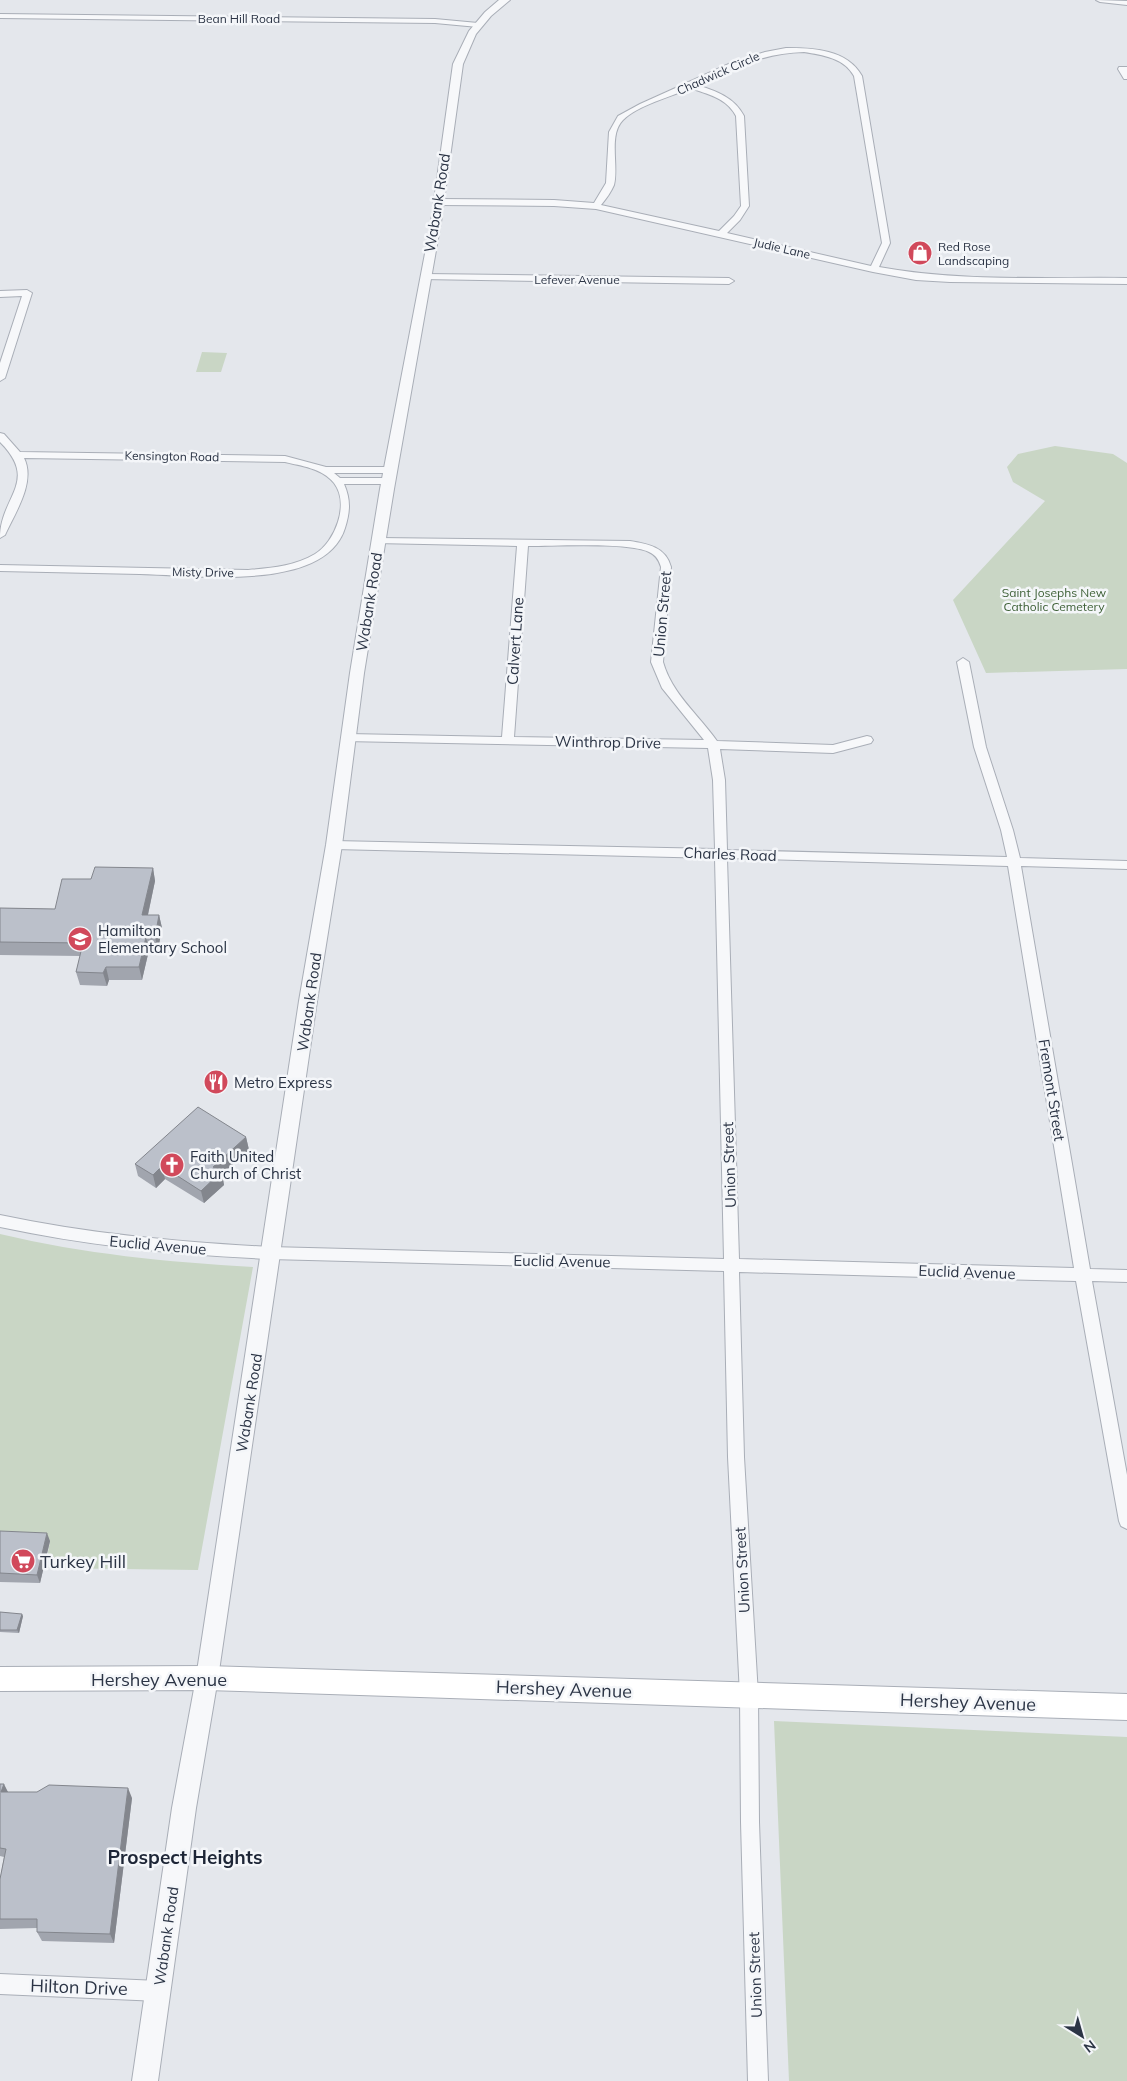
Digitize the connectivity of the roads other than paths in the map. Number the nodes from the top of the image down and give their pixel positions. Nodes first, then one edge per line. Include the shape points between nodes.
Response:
1 (505, 0) edge
2 (1100, 0) edge
3 (1127, 3) edge
4 (0, 16) edge
5 (478, 25) junction
6 (1127, 69) edge
7 (1127, 77) edge
8 (690, 85) junction
9 (439, 202) junction
10 (596, 206) junction
11 (722, 234) junction
12 (873, 269) junction
13 (425, 277) junction
14 (729, 280) dead end
15 (1127, 281) edge
16 (0, 294) edge
17 (0, 378) edge
18 (0, 436) edge
19 (18, 455) junction
20 (325, 470) junction
21 (390, 476) junction
22 (338, 481) junction
23 (0, 534) edge
24 (379, 540) junction
25 (522, 542) junction
26 (0, 568) edge
27 (963, 662) dead end
28 (348, 738) junction
29 (508, 740) junction
30 (867, 740) dead end
31 (713, 745) junction
32 (334, 845) junction
33 (721, 854) junction
34 (1014, 861) junction
35 (1127, 865) edge
36 (0, 1220) edge
37 (270, 1253) junction
38 (732, 1266) junction
39 (1083, 1275) junction
40 (1127, 1276) edge
41 (1127, 1521) edge
42 (207, 1678) junction
43 (0, 1679) edge
44 (749, 1695) junction
45 (1127, 1707) edge
46 (0, 1984) edge
47 (159, 1990) junction
48 (145, 2081) edge
49 (758, 2081) edge

1 - 5 street, Wabank Road
2 - 3 street
4 - 5 street, Bean Hill Road via 415,20
5 - 9 street, Wabank Road via 458,64
6 - 7 street via 1122,69
8 - 10 street, Chadwick Circle via 627,114 616,123 613,172 610,184
8 - 11 street via 723,98 738,110 740,116 745,206
8 - 12 street, Chadwick Circle via 750,58 775,51 818,52 836,57 854,68 886,243
9 - 10 street, Judie Lane
9 - 13 street, Wabank Road
10 - 11 street, Judie Lane
11 - 12 street, Judie Lane
12 - 15 street, Judie Lane via 950,279
13 - 14 street, Lefever Avenue
13 - 21 street, Wabank Road
16 - 17 street via 27,293
18 - 19 street
19 - 20 street, Kensington Road via 285,459
19 - 23 street via 23,465 21,480
20 - 21 street, Kensington Road
20 - 22 street, Kensington Road
21 - 22 street
21 - 24 street, Wabank Road
22 - 26 street, Misty Drive via 346,497 336,540 321,554 282,569 248,573
24 - 25 street, Union Street
24 - 28 street, Wabank Road
25 - 29 street, Calvert Lane
25 - 31 street, Union Street via 630,544 647,547 662,556 666,567 657,662 659,670 674,698
27 - 34 street, Fremont Street via 980,747
28 - 29 street, Winthrop Drive
28 - 32 street, Wabank Road
29 - 31 street, Winthrop Drive
30 - 31 street, Winthrop Drive via 833,749
31 - 33 street, Union Street via 718,773
32 - 33 street, Charles Road
32 - 37 street, Wabank Road
33 - 34 street, Charles Road
33 - 38 street, Union Street
34 - 35 street, Charles Road
34 - 39 street, Fremont Street
36 - 37 street, Euclid Avenue via 100,1240
37 - 38 street, Euclid Avenue
37 - 42 street, Wabank Road
38 - 39 street, Euclid Avenue
38 - 44 street, Union Street via 736,1458
39 - 40 street, Euclid Avenue
39 - 41 street, Fremont Street
42 - 43 main road, Hershey Avenue
42 - 44 main road, Hershey Avenue
42 - 47 street, Wabank Road via 184,1808
44 - 45 main road, Hershey Avenue
44 - 49 street, Union Street
46 - 47 street, Hilton Drive
47 - 48 street, Wabank Road

